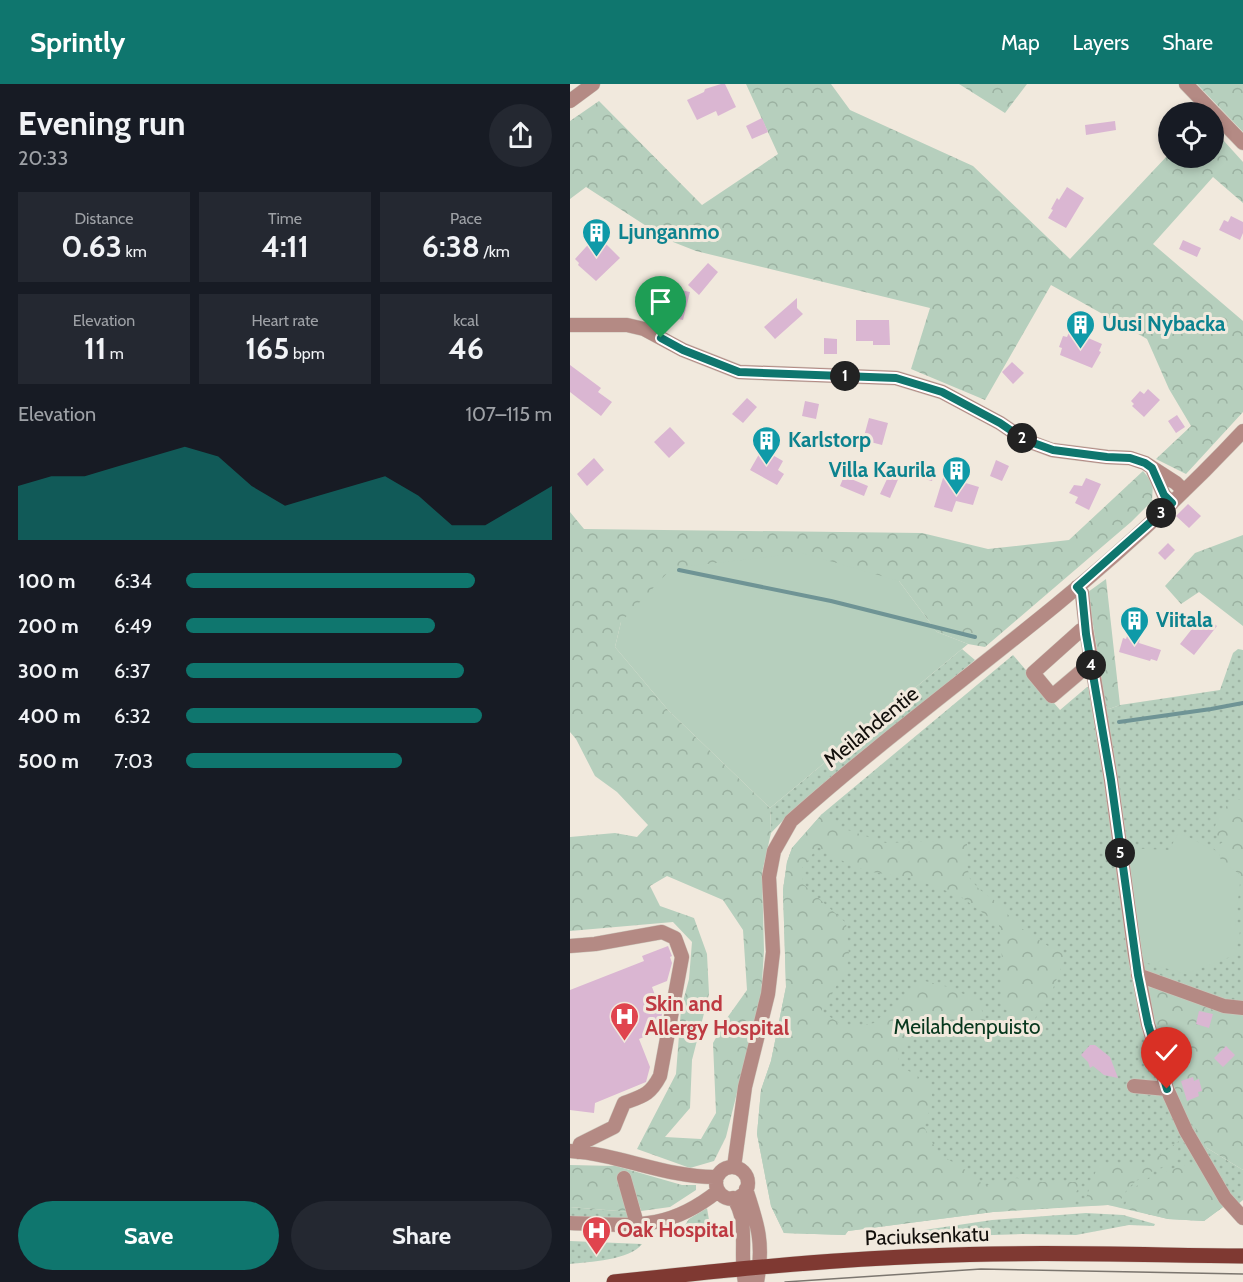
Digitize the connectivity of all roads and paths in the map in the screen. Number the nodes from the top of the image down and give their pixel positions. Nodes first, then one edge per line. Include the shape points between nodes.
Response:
1 (593, 84) edge
2 (1186, 84) edge
3 (570, 101) edge
4 (1203, 102) edge
5 (1224, 124) edge
6 (1243, 143) edge
7 (570, 325) edge
8 (1243, 431) edge
9 (1152, 468) junction
10 (1184, 491) junction
11 (1172, 503) junction
12 (1077, 587) junction
13 (1086, 629) junction
14 (1092, 665) junction
15 (570, 946) edge
16 (1138, 975) junction
17 (1243, 1008) edge
18 (1134, 1086) dead end
19 (1167, 1089) junction
20 (574, 1151) edge
21 (734, 1167) junction
22 (624, 1178) dead end
23 (718, 1184) junction
24 (746, 1189) junction
25 (733, 1198) junction
26 (1243, 1218) edge
27 (570, 1223) edge
28 (637, 1224) junction
29 (1243, 1256) edge
30 (758, 1274) edge
31 (743, 1275) edge
32 (614, 1282) edge

1 - 3 street
2 - 4 street
5 - 6 street
7 - 9 street via 644,328 683,350 739,372 896,378 942,392 1025,440 1053,450 1130,458
8 - 10 street, Meilahdentie
9 - 10 street
9 - 11 street
10 - 11 street, Meilahdentie
11 - 12 street, Meilahdentie
12 - 13 street via 1082,593
12 - 21 street, Meilahdentie via 812,803 781,836 769,877 773,952 768,994 745,1087
13 - 14 street
13 - 14 street via 1033,673 1052,696
14 - 16 street
15 - 20 street via 662,932 675,938 682,957 660,1076 654,1087 646,1095 624,1103 614,1126 580,1143
16 - 17 street via 1224,1006
16 - 19 street
18 - 19 street
19 - 26 street via 1201,1159 1225,1198
20 - 23 street
21 - 23 street via 723,1169
21 - 24 street via 746,1175
22 - 28 street
23 - 25 street via 724,1197
23 - 28 street via 702,1204 675,1218
24 - 25 street
24 - 30 street via 761,1238
25 - 31 street via 741,1215
27 - 28 street
29 - 30 main road, Paciuksenkatu via 926,1256
30 - 31 main road, Paciuksenkatu
31 - 32 main road, Paciuksenkatu

